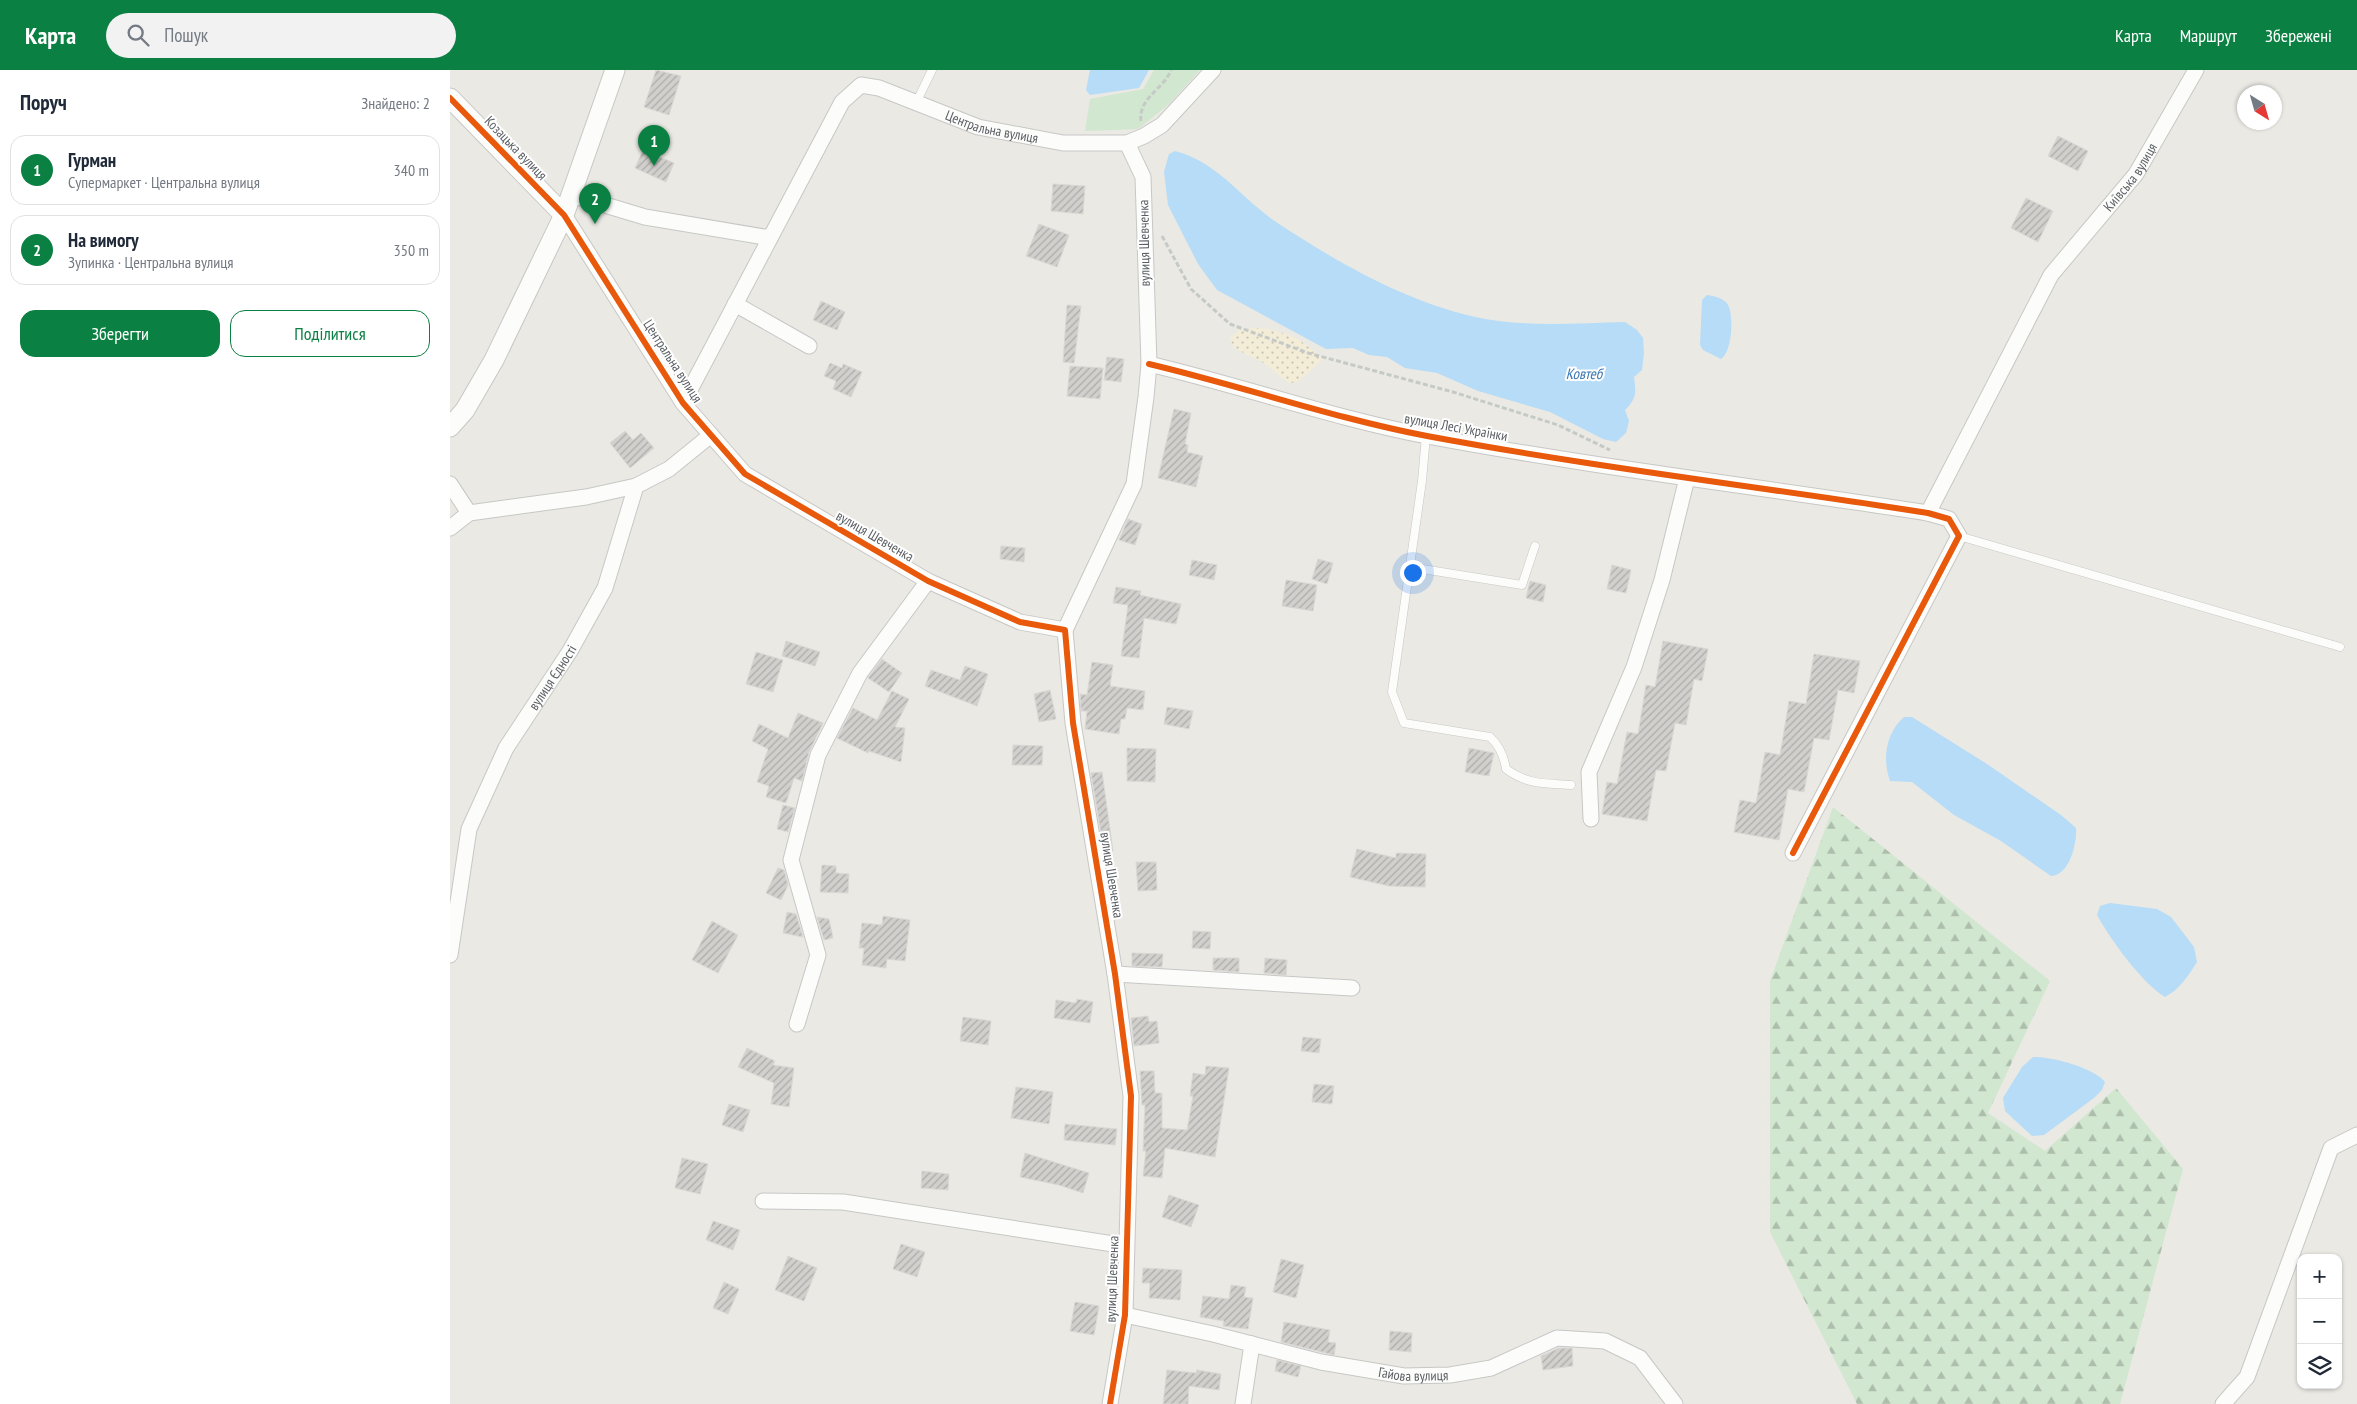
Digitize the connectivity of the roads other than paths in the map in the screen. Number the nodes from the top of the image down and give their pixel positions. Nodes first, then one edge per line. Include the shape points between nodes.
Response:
1 (615, 70) edge
2 (932, 70) edge
3 (1214, 70) edge
4 (2196, 70) edge
5 (450, 98) edge
6 (917, 102) junction
7 (1128, 143) junction
8 (572, 195) junction
9 (564, 215) junction
10 (770, 238) junction
11 (735, 304) junction
12 (809, 346) dead end
13 (1148, 364) junction
14 (683, 403) junction
15 (450, 427) edge
16 (711, 435) junction
17 (1426, 436) junction
18 (1687, 478) junction
19 (450, 484) edge
20 (636, 486) junction
21 (469, 513) junction
22 (812, 513) joint
23 (1928, 513) junction
24 (450, 528) edge
25 (1959, 536) junction
26 (1535, 546) dead end
27 (1410, 567) junction
28 (928, 581) junction
29 (1066, 630) junction
30 (2340, 647) dead end
31 (1571, 785) dead end
32 (1590, 819) dead end
33 (1793, 853) dead end
34 (450, 955) edge
35 (1115, 974) junction
36 (1352, 988) dead end
37 (797, 1024) dead end
38 (2357, 1135) edge
39 (763, 1201) dead end
40 (1126, 1246) junction
41 (1125, 1315) junction
42 (1252, 1344) junction
43 (1110, 1404) edge
44 (1242, 1404) edge
45 (1675, 1404) edge
46 (2223, 1404) edge

1 - 8 street
2 - 6 lane
3 - 7 street via 1162,125
4 - 23 street, Київська вулиця via 2136,174 2051,275
5 - 9 street, Козацька вулиця
6 - 7 street, Центральна вулиця via 978,128 1064,142
6 - 10 street, Центральна вулиця via 861,85 842,102
7 - 13 street, вулиця Шевченка via 1143,177
8 - 9 street
8 - 10 street via 645,217
9 - 14 street, Центральна вулиця
9 - 15 street via 494,360 465,410
10 - 11 street, Центральна вулиця
11 - 12 street
11 - 14 street, Центральна вулиця
13 - 17 street, вулиця Лесі Українки
13 - 29 street, вулиця Шевченка via 1134,484
14 - 16 street, Центральна вулиця
16 - 20 street via 669,469
16 - 22 street, Центральна вулиця via 745,474
17 - 18 street, вулиця Лесі Українки
17 - 27 lane
18 - 23 street, вулиця Лесі Українки
18 - 32 street via 1662,580 1634,667 1589,772
19 - 21 street
20 - 21 street via 586,498
20 - 34 street, вулиця Єдності via 605,588 570,651 506,748 469,829
21 - 24 street
22 - 28 street, вулиця Шевченка
23 - 25 street, вулиця Лесі Українки via 1949,519
25 - 30 lane
25 - 33 street
26 - 27 lane via 1522,585
27 - 31 lane via 1392,692 1404,723 1490,737 1497,743 1506,769 1520,779
28 - 29 street, вулиця Шевченка via 1020,622
28 - 37 street via 860,673 818,755 791,860 818,955
29 - 35 street, вулиця Шевченка via 1073,723
35 - 36 street
35 - 40 street, вулиця Шевченка via 1132,1096
38 - 46 street via 2331,1148 2247,1377
39 - 40 street, вулиця Шевченка via 843,1202
40 - 41 street, вулиця Шевченка
41 - 42 street, Гайова вулиця
41 - 43 street, вулиця Шевченка
42 - 44 street
42 - 45 street, Гайова вулиця via 1321,1362 1404,1376 1450,1375 1491,1368 1557,1338 1605,1341 1640,1358

